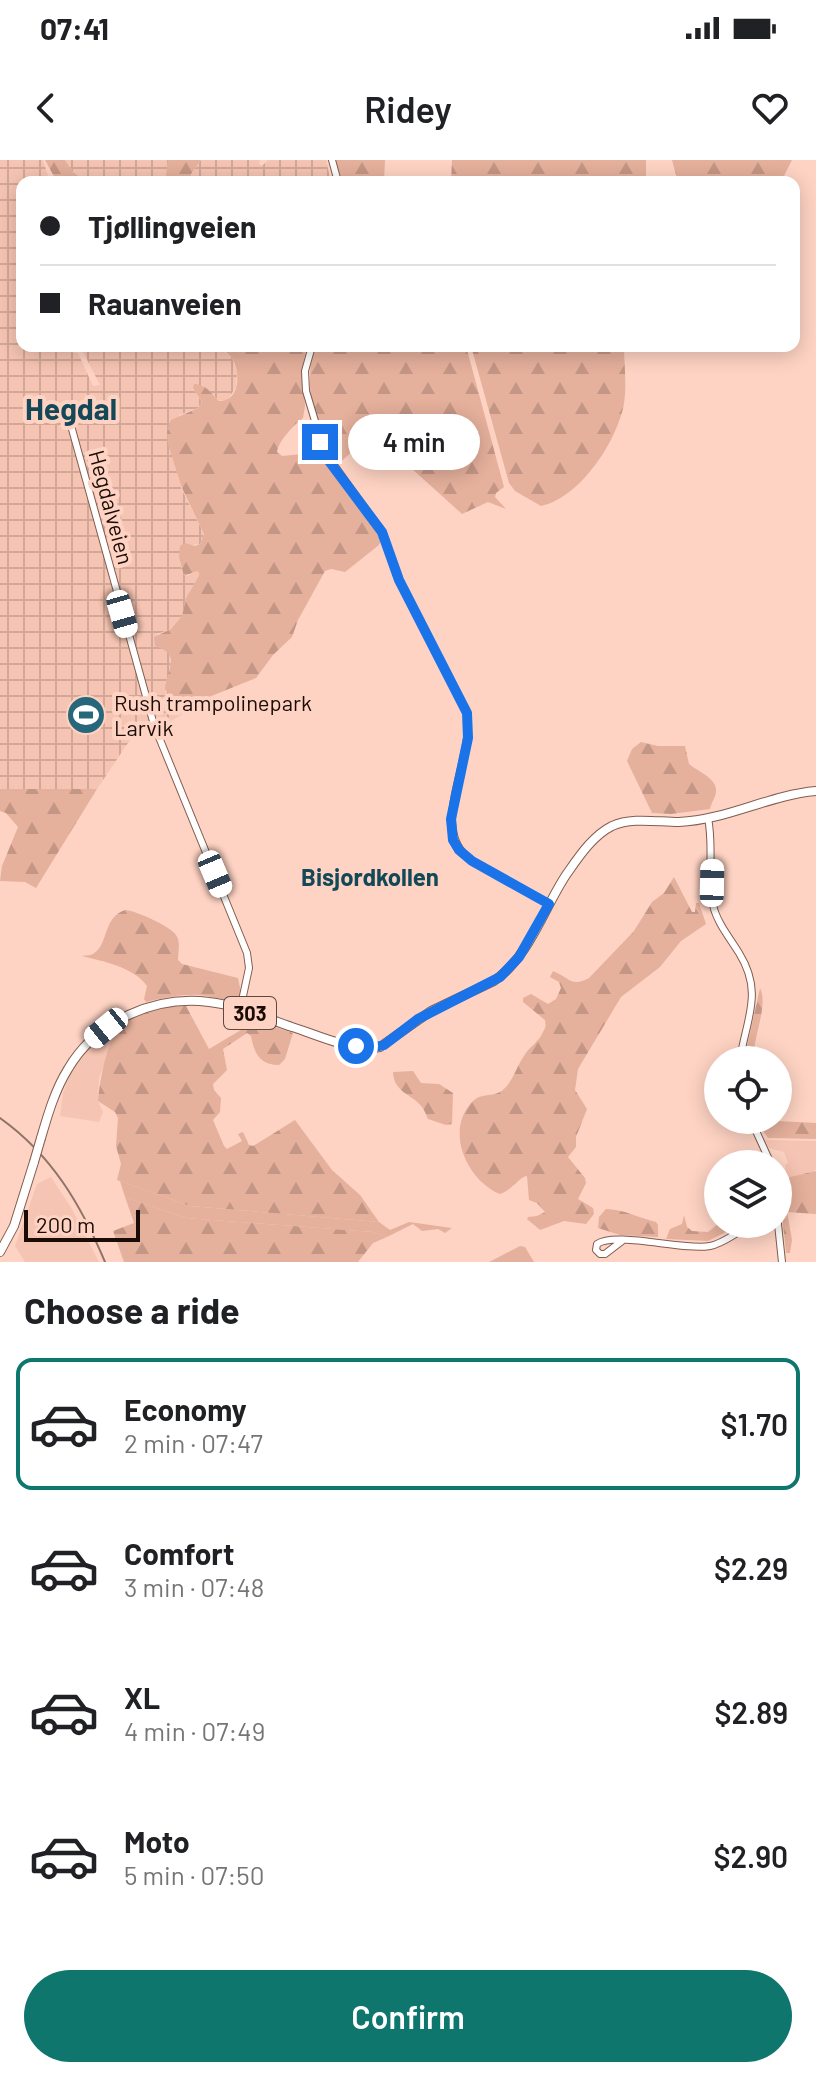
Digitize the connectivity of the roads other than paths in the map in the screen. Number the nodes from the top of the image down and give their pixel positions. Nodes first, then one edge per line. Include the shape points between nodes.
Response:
1 (310, 352) edge
2 (70, 422) dead end
3 (816, 791) edge
4 (708, 818) junction
5 (549, 904) junction
6 (240, 1010) junction
7 (743, 1046) edge
8 (726, 1238) edge
9 (779, 1238) edge
10 (622, 1241) dead end
11 (1, 1250) edge
12 (782, 1262) edge

1 - 5 street via 306,391 324,451 382,532 399,580 467,713 468,738 451,819 453,840 472,861
2 - 6 street, Hegdalveien via 154,725 247,953 248,978
3 - 4 main road, 303
4 - 5 main road, 303 via 612,826 579,857
4 - 7 street via 712,901 752,982
5 - 6 main road, 303 via 505,973 418,1019 380,1047 351,1045
6 - 11 main road, 303, bridge via 207,1001 144,1008 87,1044 54,1098 19,1213
8 - 10 street via 710,1246
9 - 12 street

